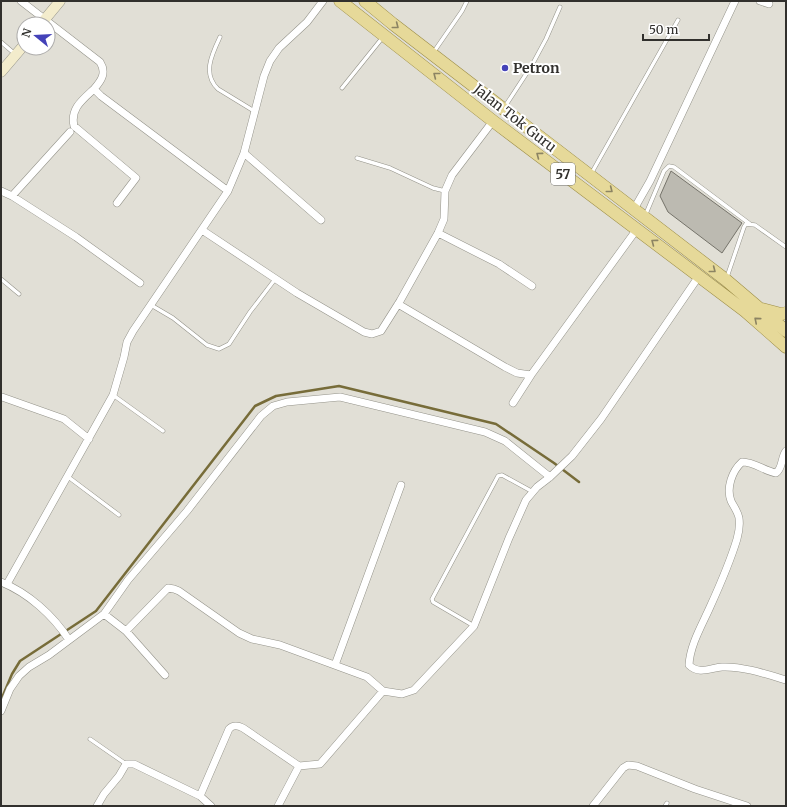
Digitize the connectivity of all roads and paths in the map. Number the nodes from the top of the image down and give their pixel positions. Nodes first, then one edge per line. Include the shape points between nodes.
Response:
1 (21, 1) edge
2 (60, 1) edge
3 (323, 1) edge
4 (340, 1) edge
5 (365, 1) edge
6 (467, 1) edge
7 (735, 1) edge
8 (760, 1) edge
9 (769, 4) dead end
10 (560, 8) dead end
11 (37, 16) edge
12 (48, 16) edge
13 (678, 20) dead end
14 (56, 31) edge
15 (385, 35) junction
16 (220, 37) dead end
17 (1, 42) edge
18 (433, 54) junction
19 (16, 55) joint
20 (1, 72) edge
21 (342, 88) dead end
22 (94, 89) junction
23 (504, 109) junction
24 (255, 112) junction
25 (493, 121) junction
26 (70, 132) dead end
27 (244, 153) junction
28 (357, 158) dead end
29 (590, 175) junction
30 (1, 191) edge
31 (228, 191) junction
32 (446, 191) junction
33 (12, 196) junction
34 (118, 203) dead end
35 (634, 209) junction
36 (645, 217) junction
37 (322, 220) dead end
38 (750, 224) junction
39 (637, 229) junction
40 (202, 230) junction
41 (438, 233) junction
42 (786, 247) edge
43 (699, 276) junction
44 (276, 278) junction
45 (1, 279) edge
46 (726, 280) junction
47 (140, 283) dead end
48 (532, 286) dead end
49 (19, 294) dead end
50 (398, 304) junction
51 (150, 305) junction
52 (759, 308) junction
53 (786, 313) edge
54 (786, 331) edge
55 (786, 346) edge
56 (531, 375) junction
57 (113, 395) junction
58 (2, 397) dead end
59 (513, 403) dead end
60 (163, 431) dead end
61 (89, 439) junction
62 (786, 450) edge
63 (67, 476) junction
64 (551, 476) junction
65 (401, 485) dead end
66 (533, 492) junction
67 (119, 515) dead end
68 (4, 583) edge
69 (104, 614) junction
70 (474, 626) junction
71 (126, 631) junction
72 (68, 637) junction
73 (335, 665) junction
74 (165, 676) dead end
75 (786, 680) edge
76 (383, 692) junction
77 (1, 710) edge
78 (90, 739) dead end
79 (126, 764) junction
80 (299, 766) junction
81 (200, 796) junction
82 (97, 806) edge
83 (211, 806) edge
84 (278, 806) edge
85 (593, 806) edge
86 (748, 806) edge

1 - 11 street
2 - 12 main road
3 - 24 street via 307,22 270,60
4 - 15 main road, Jalan Tok Guru / 57
5 -> 18 main road, Jalan Tok Guru / 57
6 - 18 lane
7 - 35 street via 650,181
8 - 9 street
10 - 23 lane via 532,65
13 - 29 lane
14 - 22 street via 102,65 103,78
15 - 21 lane
25 -> 15 main road, Jalan Tok Guru / 57
16 - 24 lane via 209,68 213,85
17 - 19 lane
18 - 23 main road, Jalan Tok Guru / 57
19 - 20 main road
22 - 31 street
22 - 34 street via 78,106 72,118 74,126 136,178
23 - 29 main road, Jalan Tok Guru / 57
24 - 27 street
25 - 32 street via 452,175
39 -> 25 main road, Jalan Tok Guru / 57
26 - 33 street
27 - 31 street
27 - 37 street
28 - 32 lane via 390,168 433,188
29 -> 35 main road, Jalan Tok Guru / 57
30 - 33 street
31 - 40 street
32 - 41 street via 444,219
33 - 47 street via 76,237
35 - 36 main road, Jalan Tok Guru / 57
36 - 38 lane via 664,171 669,166 674,167
36 -> 46 main road, Jalan Tok Guru / 57
38 - 42 lane
38 - 46 lane via 744,227
43 -> 39 main road, Jalan Tok Guru / 57
39 - 56 street
40 - 44 street
40 - 51 street
41 - 48 street via 499,264
41 - 50 street
55 -> 43 main road, Jalan Tok Guru / 57
43 - 64 street via 601,419 572,456
44 - 50 street via 297,293 364,332 372,334 381,331
44 - 51 lane via 229,344 219,349 207,345 174,318
45 - 49 lane
46 - 52 main road, Jalan Tok Guru / 57
50 - 56 street via 505,367 517,373
51 - 57 street via 127,342
52 - 53 main road
52 - 54 main road, Jalan Tok Guru / 57
56 - 59 street
57 - 60 lane
57 - 61 street
58 - 61 street via 64,419
61 - 63 street
62 - 75 street via 776,473 750,462 742,462 737,467 729,490 739,516 738,538 694,644 689,665 700,670 723,667 752,670
63 - 67 lane
63 - 68 street
64 - 66 street
64 - 69 street via 505,441 485,432 340,397 287,402 273,406 260,416 187,511 128,580
65 - 73 street
66 - 70 street via 516,521
66 - 70 lane via 502,475 498,476 432,599
68 - 72 street via 32,601 58,624
69 - 71 street
69 - 72 street
70 - 76 street via 414,690 402,694
71 - 73 street via 168,588 179,591 239,633 252,639 280,645
71 - 74 street
72 - 77 street via 49,655 19,676
73 - 76 street via 367,677
76 - 80 street via 320,764
78 - 79 lane
79 - 81 street via 134,764
79 - 82 street
80 - 81 street via 235,725 228,729
80 - 84 street
81 - 83 street
85 - 86 street via 628,765

